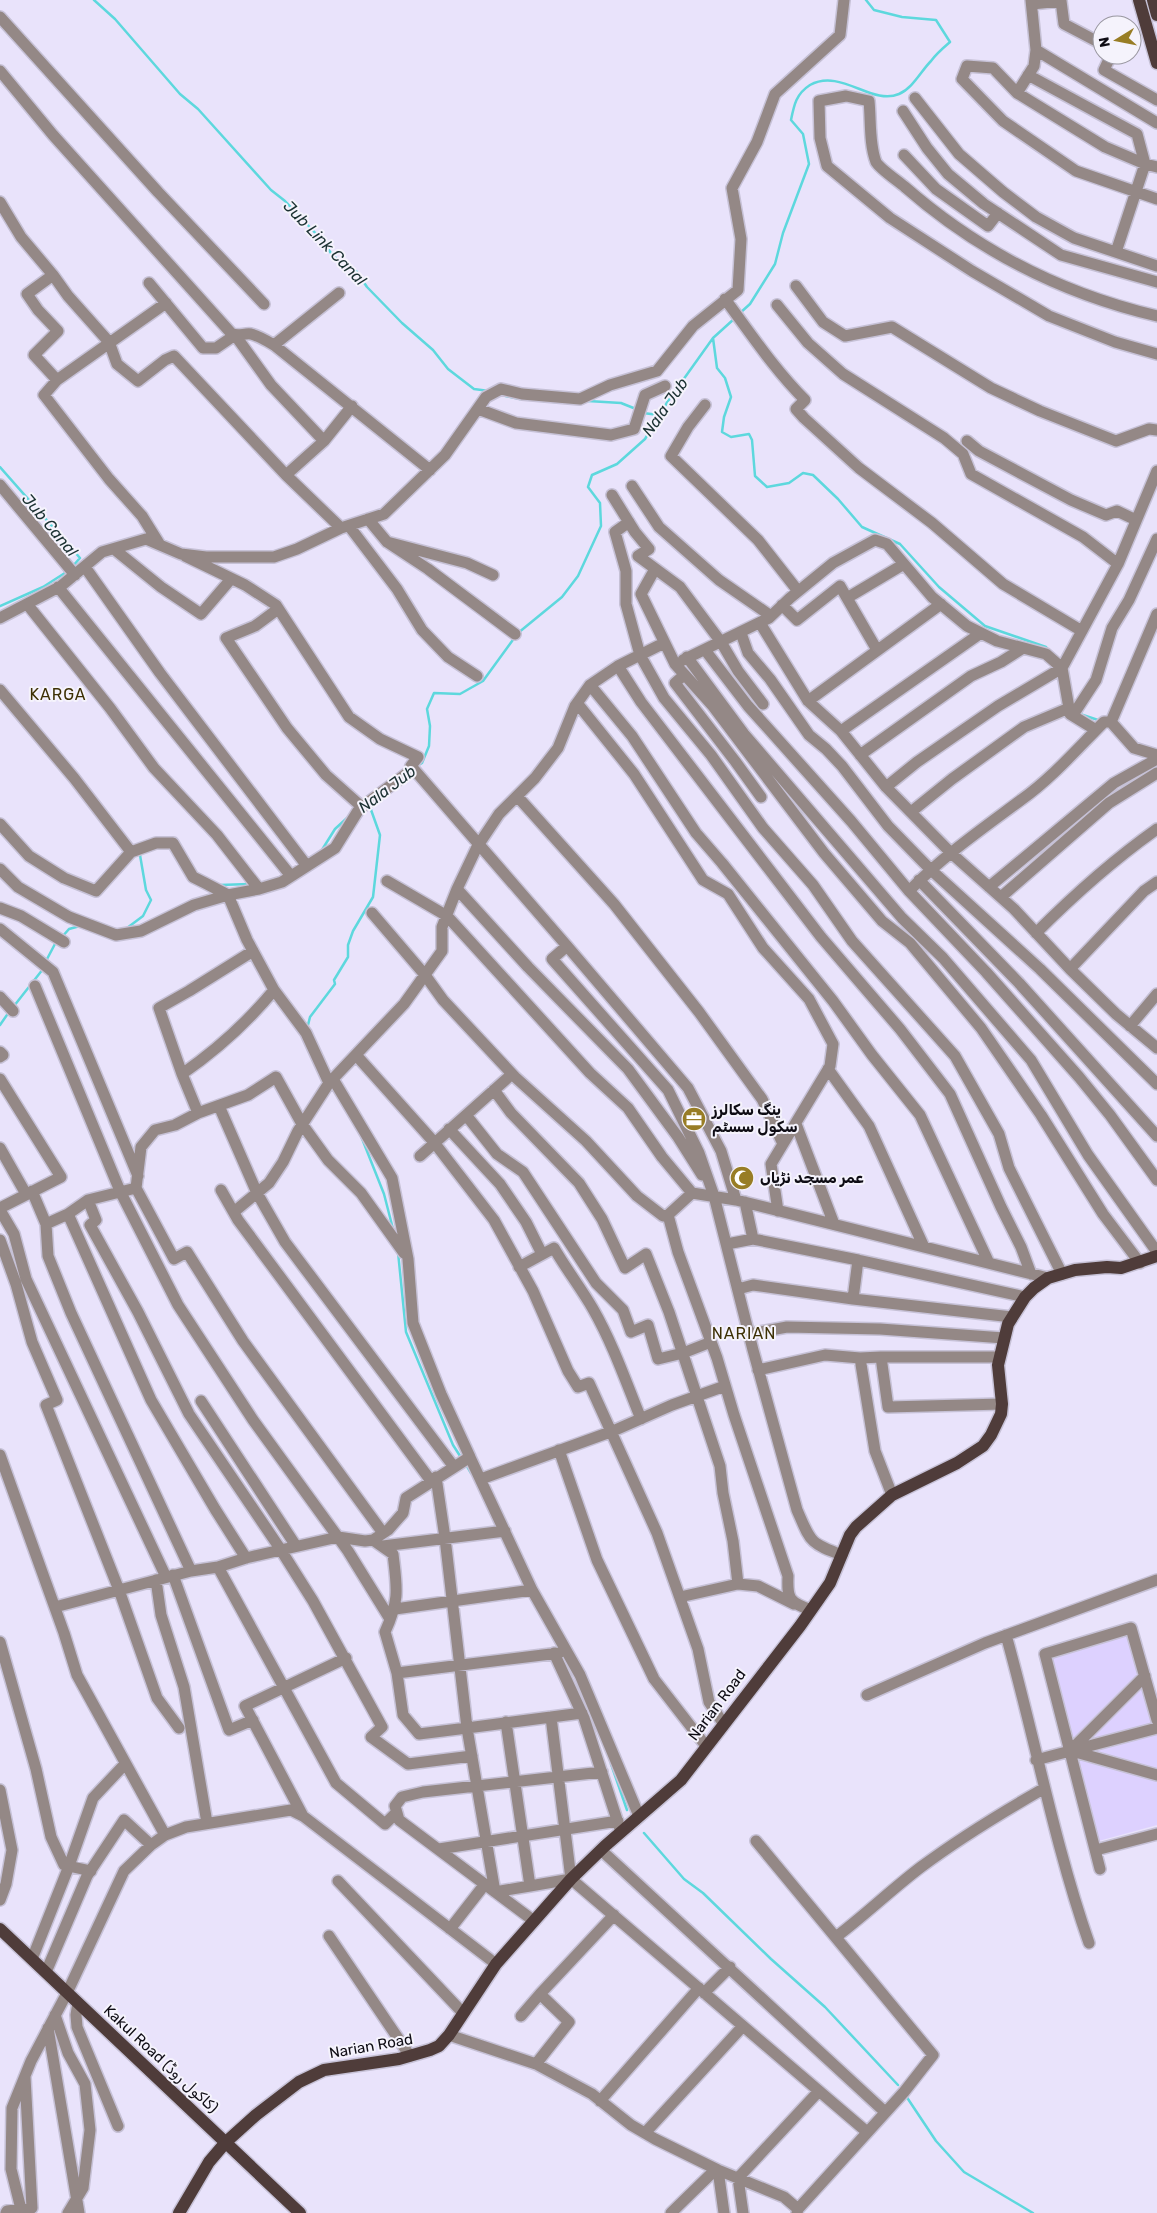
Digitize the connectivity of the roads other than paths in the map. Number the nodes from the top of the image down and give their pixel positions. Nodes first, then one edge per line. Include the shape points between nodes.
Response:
1 (844, 0) edge
2 (1139, 0) edge
3 (1153, 0) edge
4 (1032, 2) edge
5 (1157, 14) edge
6 (0, 17) edge
7 (1092, 39) edge
8 (1036, 50) junction
9 (1157, 63) edge
10 (1106, 65) edge
11 (0, 71) edge
12 (1028, 75) junction
13 (1017, 94) junction
14 (915, 98) dead end
15 (1157, 100) edge
16 (903, 111) dead end
17 (1157, 123) edge
18 (904, 155) dead end
19 (1145, 164) junction
20 (1157, 167) edge
21 (1137, 192) junction
22 (1157, 199) edge
23 (0, 202) edge
24 (998, 213) junction
25 (1116, 252) junction
26 (1157, 266) edge
27 (53, 275) junction
28 (1157, 282) edge
29 (149, 283) dead end
30 (796, 286) dead end
31 (339, 293) dead end
32 (725, 299) junction
33 (166, 303) junction
34 (264, 304) dead end
35 (777, 305) dead end
36 (1157, 316) edge
37 (235, 335) junction
38 (109, 342) junction
39 (274, 345) junction
40 (1157, 354) edge
41 (57, 380) junction
42 (665, 386) dead end
43 (705, 405) dead end
44 (352, 406) junction
45 (478, 409) junction
46 (1157, 430) edge
47 (324, 441) junction
48 (967, 441) dead end
49 (430, 470) junction
50 (1157, 472) edge
51 (286, 475) junction
52 (0, 485) edge
53 (632, 486) dead end
54 (612, 495) dead end
55 (368, 519) junction
56 (1136, 520) junction
57 (629, 522) junction
58 (345, 527) junction
59 (1157, 539) edge
60 (387, 542) junction
61 (160, 545) junction
62 (114, 549) junction
63 (181, 554) junction
64 (904, 564) junction
65 (1118, 564) junction
66 (85, 567) junction
67 (655, 569) junction
68 (75, 574) junction
69 (493, 575) dead end
70 (231, 579) junction
71 (58, 587) junction
72 (798, 591) junction
73 (848, 598) junction
74 (27, 604) junction
75 (940, 604) junction
76 (782, 605) junction
77 (278, 608) junction
78 (1157, 614) edge
79 (771, 616) junction
80 (0, 617) edge
81 (760, 623) junction
82 (1082, 631) junction
83 (741, 632) junction
84 (980, 633) junction
85 (516, 634) dead end
86 (721, 642) junction
87 (664, 643) junction
88 (1024, 648) junction
89 (705, 650) junction
90 (877, 650) junction
91 (640, 655) junction
92 (687, 657) junction
93 (674, 664) junction
94 (618, 666) junction
95 (1062, 668) junction
96 (684, 675) junction
97 (477, 676) dead end
98 (590, 685) junction
99 (0, 690) edge
100 (808, 701) junction
101 (576, 703) junction
102 (763, 704) dead end
103 (174, 711) junction
104 (1071, 712) junction
105 (1111, 722) junction
106 (1096, 730) junction
107 (841, 731) junction
108 (860, 755) junction
109 (1157, 755) edge
110 (1157, 759) edge
111 (413, 769) junction
112 (1157, 773) edge
113 (886, 787) junction
114 (517, 796) junction
115 (760, 797) dead end
116 (361, 806) junction
117 (911, 812) junction
118 (0, 824) edge
119 (1157, 829) edge
120 (479, 844) junction
121 (131, 852) junction
122 (951, 853) junction
123 (307, 866) junction
124 (0, 869) edge
125 (930, 869) junction
126 (292, 876) junction
127 (919, 880) junction
128 (387, 881) dead end
129 (1157, 882) edge
130 (989, 887) junction
131 (259, 889) junction
132 (457, 889) junction
133 (909, 891) junction
134 (228, 895) junction
135 (1001, 897) junction
136 (0, 908) edge
137 (372, 913) dead end
138 (447, 916) junction
139 (0, 929) edge
140 (1036, 933) junction
141 (64, 942) dead end
142 (567, 946) junction
143 (253, 951) junction
144 (1070, 969) junction
145 (425, 975) junction
146 (34, 986) dead end
147 (274, 990) junction
148 (1157, 994) edge
149 (0, 997) edge
150 (13, 1011) dead end
151 (1130, 1026) junction
152 (1157, 1048) edge
153 (0, 1052) edge
154 (356, 1055) junction
155 (0, 1057) edge
156 (828, 1069) junction
157 (182, 1074) junction
158 (512, 1074) junction
159 (0, 1078) edge
160 (331, 1081) junction
161 (1157, 1084) edge
162 (494, 1090) junction
163 (218, 1106) junction
164 (198, 1113) junction
165 (466, 1115) junction
166 (302, 1124) junction
167 (796, 1124) junction
168 (449, 1129) junction
169 (1157, 1136) edge
170 (434, 1143) junction
171 (783, 1144) junction
172 (0, 1148) edge
173 (420, 1156) dead end
174 (1157, 1180) edge
175 (137, 1183) junction
176 (221, 1190) dead end
177 (120, 1191) junction
178 (29, 1193) junction
179 (257, 1193) junction
180 (692, 1193) junction
181 (714, 1196) junction
182 (88, 1200) junction
183 (740, 1201) junction
184 (0, 1209) edge
185 (235, 1211) junction
186 (778, 1211) junction
187 (68, 1214) junction
188 (668, 1215) junction
189 (46, 1224) junction
190 (834, 1224) junction
191 (752, 1239) junction
192 (0, 1240) edge
193 (727, 1244) junction
194 (924, 1247) junction
195 (1157, 1252) edge
196 (542, 1254) junction
197 (1157, 1256) edge
198 (408, 1258) junction
199 (858, 1260) junction
200 (989, 1263) junction
201 (1140, 1263) junction
202 (520, 1267) junction
203 (6, 1272) edge
204 (1031, 1274) junction
205 (1062, 1274) junction
206 (1048, 1278) junction
207 (738, 1289) junction
208 (1025, 1297) junction
209 (853, 1299) junction
210 (1012, 1317) junction
211 (749, 1334) junction
212 (1004, 1338) junction
213 (711, 1342) junction
214 (683, 1353) junction
215 (999, 1357) junction
216 (860, 1358) junction
217 (881, 1358) junction
218 (758, 1370) junction
219 (725, 1386) junction
220 (698, 1396) junction
221 (201, 1401) dead end
222 (1002, 1404) junction
223 (641, 1419) junction
224 (613, 1432) junction
225 (559, 1450) junction
226 (468, 1453) junction
227 (0, 1455) edge
228 (454, 1467) junction
229 (434, 1479) junction
230 (481, 1479) junction
231 (892, 1495) junction
232 (505, 1531) junction
233 (338, 1537) junction
234 (446, 1538) junction
235 (380, 1540) junction
236 (296, 1546) junction
237 (281, 1550) junction
238 (842, 1555) junction
239 (246, 1558) junction
240 (218, 1567) junction
241 (191, 1571) junction
242 (165, 1578) junction
243 (1157, 1580) edge
244 (738, 1584) junction
245 (119, 1590) junction
246 (532, 1590) junction
247 (680, 1597) junction
248 (453, 1601) junction
249 (794, 1604) junction
250 (55, 1607) junction
251 (811, 1610) junction
252 (393, 1614) junction
253 (1006, 1636) junction
254 (0, 1642) edge
255 (567, 1652) junction
256 (554, 1653) junction
257 (346, 1658) junction
258 (460, 1665) junction
259 (397, 1673) junction
260 (1145, 1676) junction
261 (5, 1681) edge
262 (284, 1688) junction
263 (867, 1695) dead end
264 (582, 1713) junction
265 (551, 1717) junction
266 (253, 1720) junction
267 (1157, 1720) edge
268 (506, 1722) junction
269 (723, 1723) junction
270 (179, 1728) dead end
271 (467, 1728) junction
272 (1157, 1728) edge
273 (706, 1746) junction
274 (1070, 1751) junction
275 (472, 1756) junction
276 (1036, 1760) junction
277 (125, 1764) junction
278 (602, 1772) junction
279 (1157, 1775) edge
280 (559, 1777) junction
281 (514, 1782) junction
282 (478, 1786) junction
283 (1043, 1789) junction
284 (0, 1790) edge
285 (396, 1813) junction
286 (303, 1816) junction
287 (639, 1816) junction
288 (207, 1823) junction
289 (620, 1826) junction
290 (566, 1829) junction
291 (1157, 1834) edge
292 (165, 1835) junction
293 (523, 1837) junction
294 (756, 1841) dead end
295 (487, 1842) junction
296 (151, 1845) junction
297 (439, 1850) junction
298 (601, 1850) junction
299 (1096, 1850) junction
300 (70, 1866) junction
301 (1100, 1869) dead end
302 (91, 1871) junction
303 (571, 1879) junction
304 (338, 1881) dead end
305 (485, 1884) junction
306 (530, 1886) junction
307 (495, 1892) junction
308 (0, 1900) edge
309 (614, 1915) junction
310 (534, 1921) junction
311 (0, 1929) edge
312 (450, 1929) junction
313 (329, 1936) dead end
314 (836, 1937) junction
315 (1089, 1944) dead end
316 (32, 1959) junction
317 (496, 1964) junction
318 (730, 1967) junction
319 (46, 1972) junction
320 (702, 1991) junction
321 (67, 1993) junction
322 (540, 1994) junction
323 (78, 2003) junction
324 (463, 2013) junction
325 (55, 2015) junction
326 (521, 2016) dead end
327 (743, 2026) junction
328 (48, 2028) junction
329 (449, 2035) junction
330 (410, 2056) junction
331 (536, 2064) junction
332 (25, 2073) junction
333 (819, 2091) junction
334 (600, 2100) junction
335 (886, 2112) junction
336 (118, 2126) dead end
337 (867, 2132) junction
338 (645, 2133) junction
339 (226, 2142) junction
340 (5, 2169) edge
341 (717, 2169) junction
342 (738, 2178) junction
343 (78, 2199) junction
344 (798, 2211) edge
345 (22, 2212) edge
346 (6, 2213) edge
347 (68, 2213) edge
348 (79, 2213) edge
349 (179, 2213) edge
350 (300, 2213) edge
351 (671, 2213) edge
352 (724, 2213) edge
353 (743, 2213) edge

1 - 32 street via 840,36 775,94 757,142 732,188 741,239 738,290
2 - 9 main road
3 - 5 main road
4 - 7 street via 1061,1 1064,24
4 - 8 street
6 - 34 street
8 - 12 street via 1034,66
8 - 17 street
10 - 15 street via 1104,70
11 - 37 street via 72,156
12 - 13 street
12 - 19 street via 1137,134
13 - 19 street via 1106,147
13 - 21 street via 993,68 968,66 962,78 1003,121 1076,172
14 - 25 street via 959,154 1003,192 1036,217 1074,238
16 - 24 street via 948,174
18 - 24 street via 936,188 988,226
19 - 20 street
19 - 21 street
21 - 22 street
21 - 25 street
23 - 27 street via 21,237
24 - 28 street via 1061,255
25 - 26 street
27 - 38 street
27 - 41 street via 27,294 58,331 34,355
29 - 33 street
30 - 46 street via 822,322 845,336 892,327 991,388 1116,441 1149,428
31 - 39 street
32 - 45 street via 693,326 657,371 610,385 580,399 501,389 486,397
32 - 82 street via 760,350 805,400 796,409 804,418 859,468 932,523 1003,584
33 - 37 street via 203,348 216,348
33 - 38 street
35 - 65 street via 808,343 843,374 944,438 963,454 971,474 1083,537
36 - 40 street via 1073,291 997,254 921,201 877,163 869,101 846,96 819,101 820,138 827,166 890,218 1049,316 1115,342
37 - 39 street via 251,334
37 - 47 street via 271,385
38 - 41 street
38 - 51 street via 116,364 138,381 174,356
39 - 44 street
41 - 61 street via 44,395 108,479 142,516
42 - 45 street via 645,395 634,430 612,435 516,423
43 - 72 street via 671,456 758,540
44 - 47 street
44 - 49 street
45 - 49 street via 446,455
47 - 51 street
48 - 56 street via 979,451 1072,500 1106,515 1117,511
49 - 55 street via 384,514
50 - 56 street
51 - 58 street
52 - 68 street
53 - 79 street via 659,527 720,580
54 - 57 street
55 - 58 street
55 - 60 street
56 - 65 street
57 - 67 street via 649,549 638,556
57 - 91 street via 615,532 626,571 626,604
58 - 63 street via 298,550 274,557
58 - 97 street via 397,589 422,630 448,657
59 - 104 street via 1129,600 1112,628 1096,680
60 - 69 street via 466,563
60 - 85 street via 428,568
61 - 62 street via 146,539
61 - 63 street
62 - 66 street via 102,552
62 - 70 street via 201,614
63 - 70 street
64 - 72 street via 887,544 875,540 833,563
64 - 73 street
64 - 75 street
65 - 82 street
66 - 68 street
66 - 103 street
67 - 86 street via 680,587
67 - 87 street via 641,594
68 - 71 street
70 - 77 street
71 - 74 street
71 - 103 street
72 - 76 street
73 - 76 street via 840,586 797,620
73 - 90 street
74 - 80 street
74 - 131 street via 154,768 217,835
75 - 84 street
75 - 90 street
76 - 79 street
77 - 111 street via 349,717 380,739 418,757 411,766
77 - 116 street via 255,626 226,638 287,728 326,775
78 - 105 street
79 - 81 street
81 - 83 street
81 - 100 street
82 - 95 street
83 - 86 street
83 - 125 street via 748,653 809,736 826,748 888,826
84 - 88 street
84 - 107 street
86 - 89 street
86 - 102 street
87 - 91 street
87 - 93 street
88 - 95 street via 1046,654
88 - 108 street via 971,676
89 - 92 street
89 - 133 street via 748,706
90 - 100 street
91 - 94 street
91 - 205 street via 664,698 711,755 763,828 813,885 852,941 955,1056 999,1134 1009,1168
92 - 93 street
92 - 195 street via 750,740 902,918 943,958 1031,1060 1088,1155
93 - 96 street
94 - 98 street
94 - 204 street via 641,702 821,937 900,1029 950,1094
95 - 104 street
95 - 113 street via 998,706
96 - 115 street via 675,683
96 - 201 street via 882,921 910,943 981,1028
98 - 101 street
98 - 200 street via 632,736 696,833 833,1001 920,1115
99 - 121 street
100 - 107 street
101 - 114 street via 558,748
101 - 156 street via 634,774 703,880 728,894 763,948 809,999 834,1044
103 - 123 street
103 - 126 street
104 - 106 street
104 - 117 street via 1024,728
105 - 106 street via 1104,722
105 - 109 street via 1134,748
106 - 122 street via 1042,783
107 - 108 street
108 - 113 street
110 - 130 street via 1114,783
111 - 116 street
111 - 120 street
112 - 135 street via 1110,803
113 - 117 street
114 - 120 street via 499,814
114 - 171 street via 614,904 700,1012 762,1099
116 - 123 street via 335,848
117 - 122 street
118 - 121 street via 29,856 64,878 96,891
119 - 140 street via 1078,892
120 - 132 street
120 - 142 street
121 - 134 street via 156,843 173,843 193,877
122 - 125 street
122 - 130 street
123 - 126 street
124 - 134 street via 18,887 69,917 116,936 141,931 194,905
125 - 127 street
125 - 161 street via 1040,969
126 - 131 street
127 - 133 street
127 - 169 street via 1019,982
128 - 138 street
129 - 144 street via 1144,891
130 - 135 street
131 - 134 street
132 - 138 street
132 - 181 street via 628,1069 678,1137
133 - 174 street via 1078,1076
134 - 143 street
135 - 140 street
136 - 141 street via 21,916
137 - 145 street
138 - 145 street via 442,927 442,951
138 - 180 street via 590,1073 628,1108
139 - 175 street via 53,972
140 - 144 street
142 - 181 street via 552,959 668,1090 699,1153
142 - 183 street via 688,1088 721,1151
143 - 147 street
143 - 157 street via 159,1008
144 - 151 street
145 - 154 street via 404,1004
145 - 158 street via 443,1000
146 - 177 street
147 - 157 street via 252,1017 216,1051
147 - 160 street via 306,1033
148 - 151 street
149 - 150 street
151 - 152 street
153 - 155 street via 3,1055
154 - 160 street
154 - 170 street
156 - 167 street
156 - 194 street via 869,1126
157 - 164 street
158 - 162 street
158 - 188 street via 586,1141 637,1196 659,1213
159 - 178 street via 61,1178
160 - 166 street
160 - 198 street via 392,1178
162 - 165 street
162 - 214 street via 510,1113 579,1182 602,1219 625,1268 646,1254
163 - 164 street
163 - 166 street via 248,1095 276,1077
163 - 179 street
164 - 175 street via 155,1130 141,1147
165 - 168 street
165 - 214 street via 498,1154 523,1172 596,1283 623,1310 631,1332 648,1325 658,1359
166 - 179 street via 283,1162 269,1183
166 - 198 street via 328,1160 361,1193
167 - 171 street
167 - 190 street
168 - 170 street
168 - 196 street via 500,1184 526,1222
170 - 173 street
170 - 202 street via 494,1220
171 - 186 street via 771,1164
172 - 178 street
175 - 177 street
175 - 235 street via 174,1259 187,1252 243,1341
176 - 185 street
177 - 182 street
177 - 233 street via 178,1305 253,1420
178 - 184 street
178 - 189 street
179 - 185 street
179 - 228 street via 285,1242
180 - 181 street
180 - 188 street
181 - 183 street
181 - 193 street
182 - 187 street
182 - 237 street via 96,1220 90,1225 189,1414
183 - 186 street
183 - 191 street
184 - 242 street via 14,1234 26,1280
185 - 229 street via 238,1220 302,1309
186 - 190 street
187 - 189 street
187 - 239 street via 151,1400
188 - 213 street
189 - 241 street via 48,1256 71,1313
190 - 194 street
191 - 193 street
191 - 199 street
192 - 203 street
193 - 207 street
194 - 200 street
196 - 202 street
196 - 223 street via 554,1248 593,1308
197 - 201 main road, Narian Road
198 - 226 street via 413,1323
199 - 208 street
199 - 209 street
200 - 204 street
201 - 205 main road, Narian Road
202 - 224 street via 568,1371 578,1387 590,1383
203 - 245 street via 58,1400 46,1405
204 - 206 street
205 - 206 main road, Narian Road
206 - 208 main road, Narian Road
207 - 209 street via 753,1285
207 - 211 street
208 - 210 main road, Narian Road
209 - 210 street
210 - 212 main road, Narian Road
211 - 212 street via 786,1327 880,1329
211 - 218 street
212 - 215 main road, Narian Road
213 - 214 street
213 - 219 street
214 - 220 street
215 - 217 street
215 - 222 main road, Narian Road
216 - 217 street
216 - 218 street via 825,1355
216 - 231 street via 875,1451
217 - 222 street via 888,1407
218 - 238 street via 797,1510 808,1535 817,1546
219 - 220 street
219 - 249 street via 788,1576 787,1593
220 - 223 street
220 - 244 street via 720,1466
221 - 236 street
222 - 231 main road, Narian Road via 994,1428 983,1446 957,1463
223 - 224 street
224 - 225 street
224 - 247 street via 657,1533
225 - 230 street
225 - 273 street via 597,1560 654,1679
226 - 228 street via 470,1457
226 - 230 street
227 - 250 street
228 - 229 street
229 - 234 street
229 - 235 street via 406,1498 402,1513
230 - 232 street
231 - 238 main road, Narian Road via 856,1527
232 - 234 street
232 - 246 street
233 - 235 street
233 - 236 street
233 - 252 street
234 - 235 street
234 - 248 street
235 - 252 street via 393,1554 397,1590
236 - 237 street
237 - 239 street
237 - 257 street
238 - 251 main road, Narian Road via 830,1582
239 - 240 street
240 - 241 street
240 - 262 street
241 - 242 street
242 - 245 street
242 - 266 street via 229,1730
242 - 288 street via 161,1615 184,1687
243 - 253 street
244 - 247 street
244 - 249 street via 758,1586
245 - 250 street
245 - 270 street via 157,1698
246 - 248 street
246 - 255 street
247 - 269 street via 698,1649 709,1702
248 - 252 street
248 - 258 street
249 - 251 street
250 - 277 street via 77,1675
251 - 269 main road, Narian Road
252 - 259 street via 385,1632
253 - 263 street via 984,1642
253 - 276 street
254 - 261 street
255 - 256 street
255 - 287 street via 580,1675
256 - 258 street
256 - 264 street
257 - 262 street
257 - 275 street via 382,1727 371,1737 408,1764
258 - 259 street
258 - 271 street
259 - 271 street via 403,1715 419,1734
260 - 267 street
260 - 274 street
260 - 274 street via 1131,1628 1045,1654
261 - 300 street via 36,1769 51,1837 64,1865
262 - 266 street via 246,1706
262 - 285 street via 336,1783 385,1824
264 - 265 street
264 - 278 street
265 - 268 street
265 - 280 street
266 - 286 street
268 - 271 street
268 - 281 street
269 - 273 main road, Narian Road
271 - 275 street
272 - 274 street
273 - 287 main road, Narian Road via 681,1780
274 - 276 street
274 - 279 street
274 - 299 street
275 - 282 street
276 - 283 street
277 - 292 street
277 - 300 street via 93,1798
278 - 280 street
278 - 289 street
280 - 281 street
280 - 290 street
281 - 282 street
281 - 293 street
282 - 285 street via 402,1797 395,1806
282 - 295 street
283 - 314 street via 999,1814 920,1868
283 - 315 street via 1072,1896
284 - 308 street via 12,1850
285 - 297 street via 399,1820
286 - 288 street via 291,1810
286 - 312 street
287 - 289 main road, Narian Road
288 - 292 street
289 - 290 street
289 - 298 main road, Narian Road
290 - 293 street
290 - 303 street
291 - 299 street
292 - 296 street
293 - 295 street
293 - 306 street
294 - 314 street
295 - 297 street
295 - 307 street
296 - 302 street via 124,1820
296 - 321 street via 124,1871
297 - 305 street
298 - 303 main road, Narian Road
298 - 318 street
299 - 301 street
300 - 302 street
300 - 316 street
302 - 319 street
303 - 306 street
303 - 309 street
303 - 310 main road, Narian Road
304 - 324 street
305 - 307 street
305 - 312 street
306 - 307 street
307 - 310 street
309 - 320 street
309 - 322 street
310 - 317 main road, Narian Road
311 - 316 main road, Kakul Road (کاکول روڈ)
312 - 317 street
313 - 330 street
314 - 335 street via 932,2056
316 - 319 main road, Kakul Road (کاکول روڈ)
317 - 324 main road, Narian Road
318 - 320 street
318 - 335 street
319 - 321 main road, Kakul Road (کاکول روڈ)
320 - 327 street
320 - 334 street
321 - 323 main road, Kakul Road (کاکول روڈ)
321 - 325 street
322 - 326 street
322 - 331 street via 569,2022
323 - 336 street via 78,2027
323 - 339 main road, Kakul Road (کاکول روڈ)
324 - 329 main road, Narian Road
325 - 328 street
325 - 343 street via 68,2053 85,2084 90,2130 83,2188
327 - 333 street
327 - 338 street
328 - 332 street
328 - 343 street
329 - 330 main road, Narian Road via 439,2046
329 - 331 street
330 - 339 main road, Narian Road via 324,2070 310,2076 256,2115
331 - 334 street
332 - 340 street via 12,2108
332 - 345 street via 32,2208
333 - 337 street
333 - 342 street
334 - 338 street
335 - 337 street
337 - 344 street
338 - 341 street
339 - 349 main road, Narian Road via 209,2162
339 - 350 main road, Kakul Road (کاکول روڈ)
340 - 345 street
341 - 342 street
341 - 351 street
341 - 352 street
342 - 344 street via 784,2197
342 - 353 street
343 - 347 street
343 - 348 street
345 - 346 street

